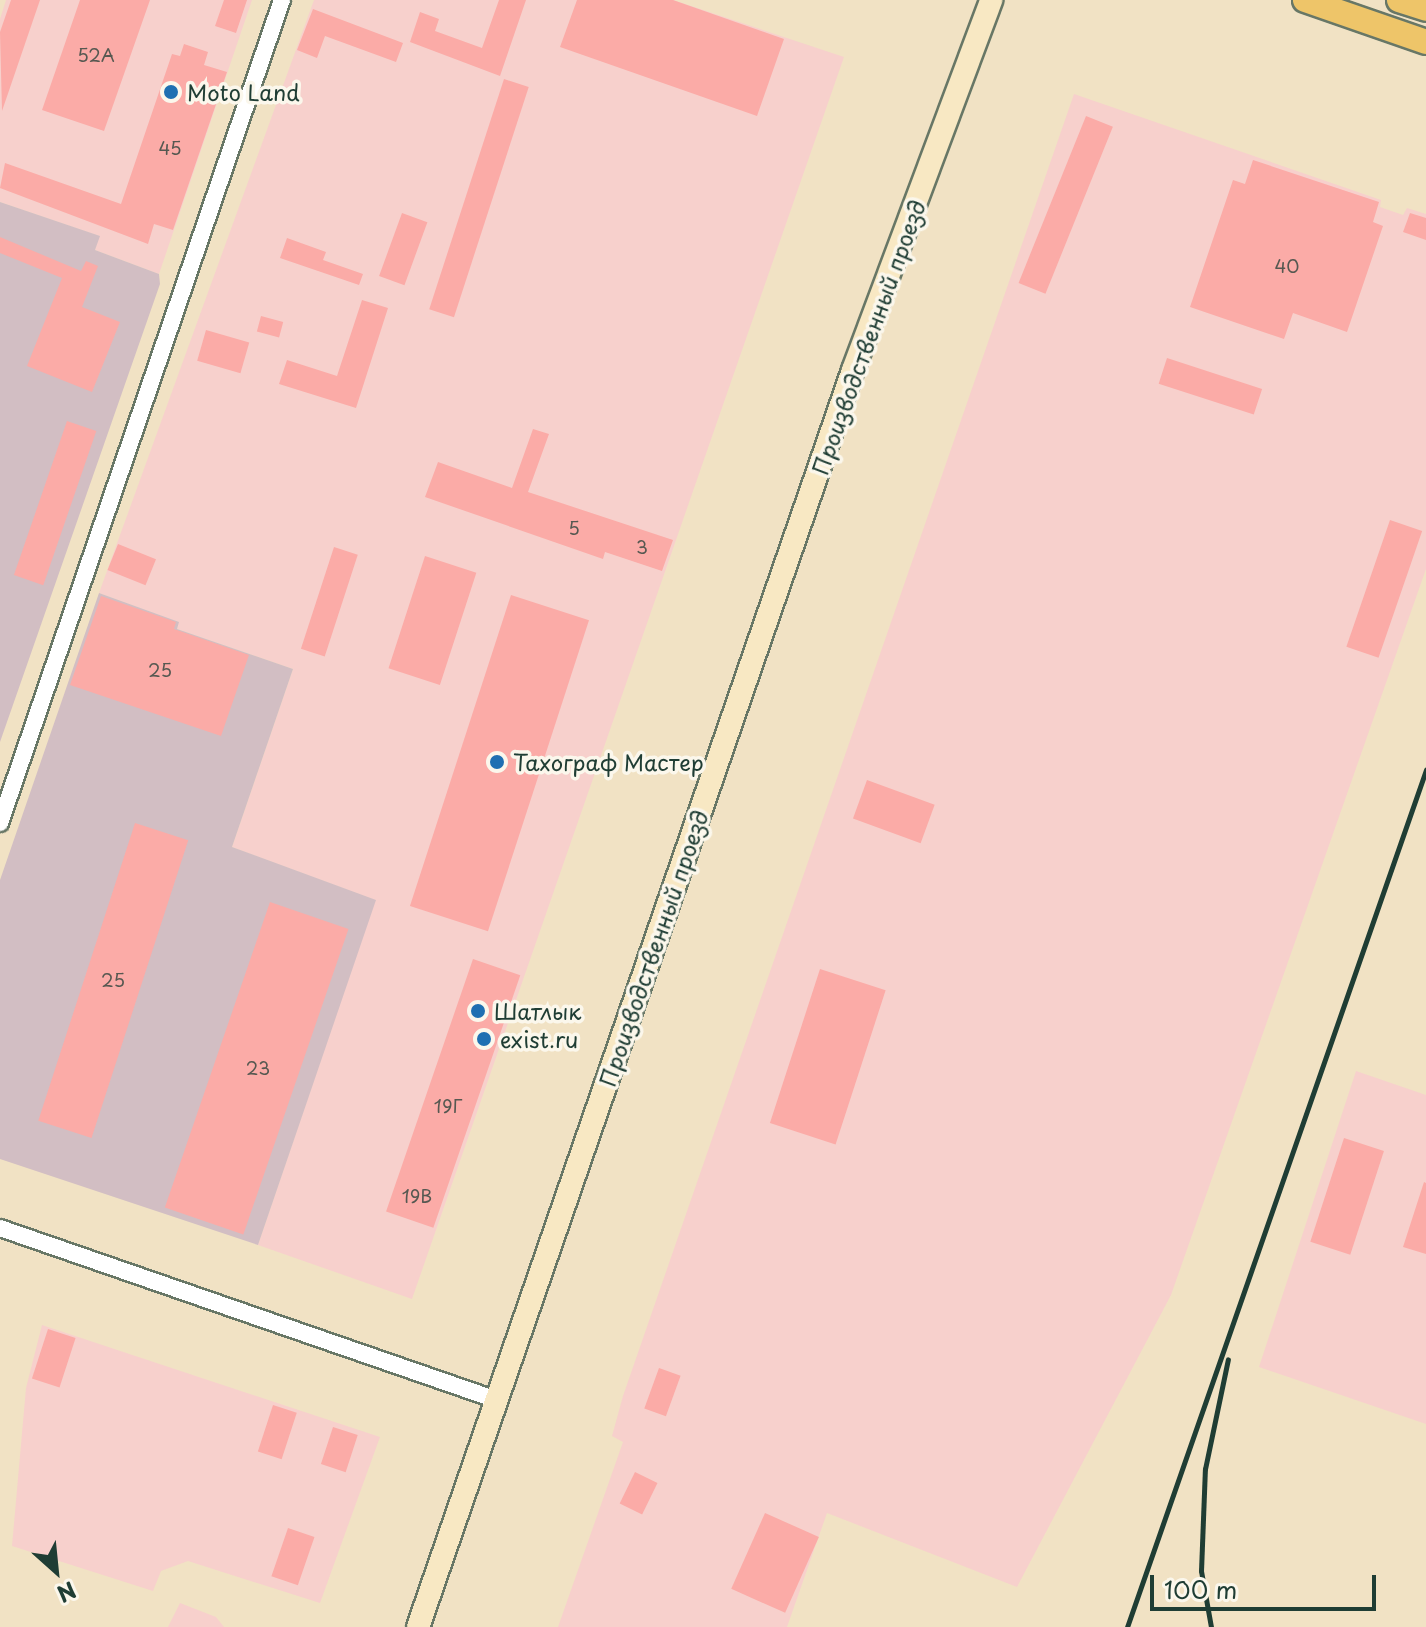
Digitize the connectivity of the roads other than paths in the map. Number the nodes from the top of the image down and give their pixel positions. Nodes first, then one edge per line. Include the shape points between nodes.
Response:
1 (282, 0) edge
2 (991, 0) edge
3 (1305, 0) edge
4 (1399, 0) edge
5 (1426, 9) edge
6 (1426, 42) edge
7 (0, 823) edge
8 (0, 1228) edge
9 (497, 1400) junction
10 (418, 1627) edge

1 - 7 street
2 - 9 street, Производственный проезд via 849,383
3 - 6 main road
4 - 5 main road
8 - 9 street
9 - 10 street, Производственный проезд

